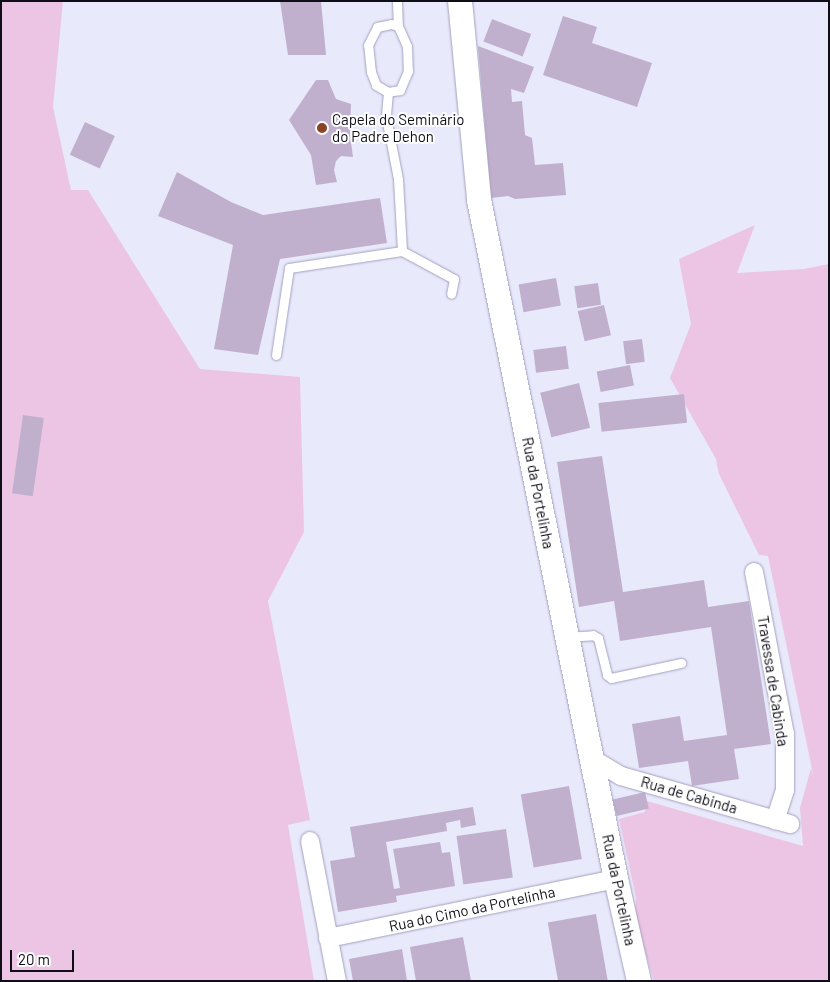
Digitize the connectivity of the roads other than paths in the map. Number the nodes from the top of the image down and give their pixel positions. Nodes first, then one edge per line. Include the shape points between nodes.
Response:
1 (397, 1) edge
2 (460, 1) edge
3 (398, 26) junction
4 (388, 92) junction
5 (402, 251) junction
6 (451, 294) dead end
7 (276, 355) dead end
8 (754, 572) dead end
9 (567, 638) junction
10 (681, 663) dead end
11 (591, 758) junction
12 (783, 822) joint
13 (310, 841) dead end
14 (616, 879) junction
15 (328, 938) junction
16 (337, 981) edge
17 (639, 981) edge

1 - 3 lane
2 - 9 street, Rua da Portelinha via 479,200
3 - 4 lane via 408,46 408,71 400,90
3 - 4 lane via 377,27 368,45 376,85
4 - 5 lane via 386,118 398,179
5 - 6 lane via 454,279
5 - 7 lane via 289,268
8 - 12 street, Travessa de Cabinda via 785,734
9 - 10 lane via 593,635 598,638 607,675 611,678
9 - 11 street, Rua da Portelinha
11 - 12 street, Rua de Cabinda via 621,776
11 - 14 street, Rua da Portelinha
13 - 15 street
14 - 15 street, Rua do Cimo da Portelinha
14 - 17 street, Rua da Portelinha
15 - 16 street

